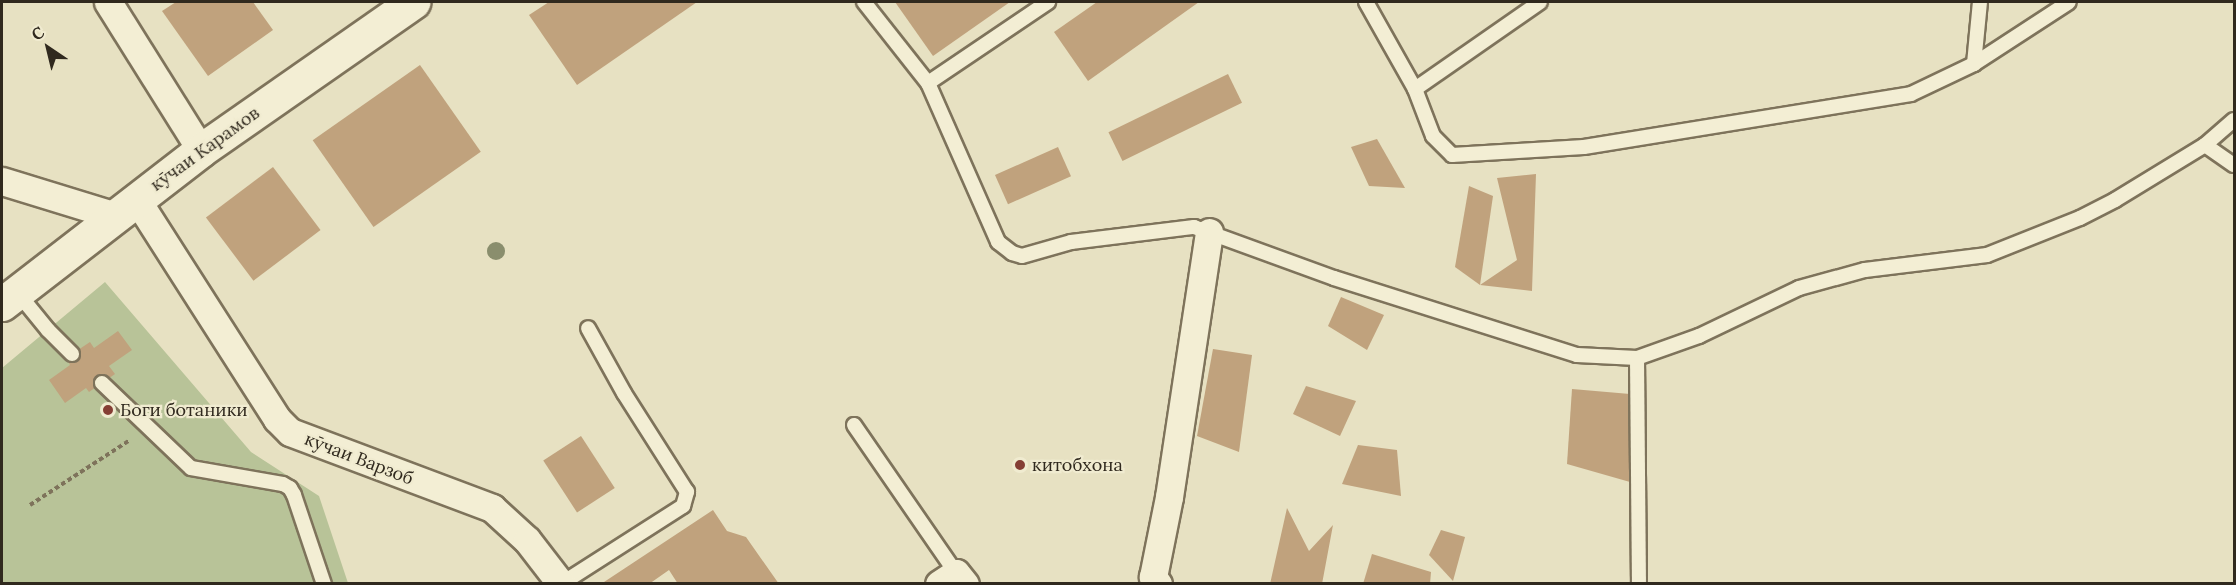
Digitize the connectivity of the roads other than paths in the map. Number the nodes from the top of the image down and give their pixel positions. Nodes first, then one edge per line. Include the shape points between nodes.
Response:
1 (108, 2) edge
2 (413, 2) edge
3 (864, 2) edge
4 (1048, 2) edge
5 (1366, 2) edge
6 (1540, 2) edge
7 (1980, 2) edge
8 (2069, 2) edge
9 (1974, 64) junction
10 (928, 82) junction
11 (1415, 88) junction
12 (2235, 120) edge
13 (2205, 145) junction
14 (201, 150) junction
15 (2235, 165) edge
16 (2, 181) edge
17 (127, 208) junction
18 (1209, 232) junction
19 (9, 298) edge
20 (588, 328) dead end
21 (72, 354) dead end
22 (1637, 358) junction
23 (102, 383) dead end
24 (854, 425) dead end
25 (953, 580) edge
26 (1152, 582) edge
27 (324, 584) edge
28 (561, 584) edge
29 (1639, 584) edge

1 - 14 street
2 - 14 main road, кӯчаи Карамов
3 - 10 lane
4 - 10 lane
5 - 11 lane
6 - 11 lane
7 - 9 lane
8 - 9 lane
9 - 11 lane via 1911,94 1584,147 1452,154 1433,136
10 - 18 lane via 998,242 1012,253 1022,256 1071,242 1194,226
12 - 13 lane
13 - 15 lane
13 - 22 lane via 2080,218 1987,255 1865,270 1799,288 1699,336
14 - 17 main road, кӯчаи Карамов
16 - 17 street
17 - 19 main road, кӯчаи Карамов
17 - 28 street, кӯчаи Варзоб via 290,432 492,508 527,540
18 - 22 lane via 1334,278 1576,355
18 - 26 street via 1169,497
19 - 21 lane
20 - 28 lane via 687,492 683,506
22 - 29 lane
23 - 27 lane via 191,468 290,488
24 - 25 lane

